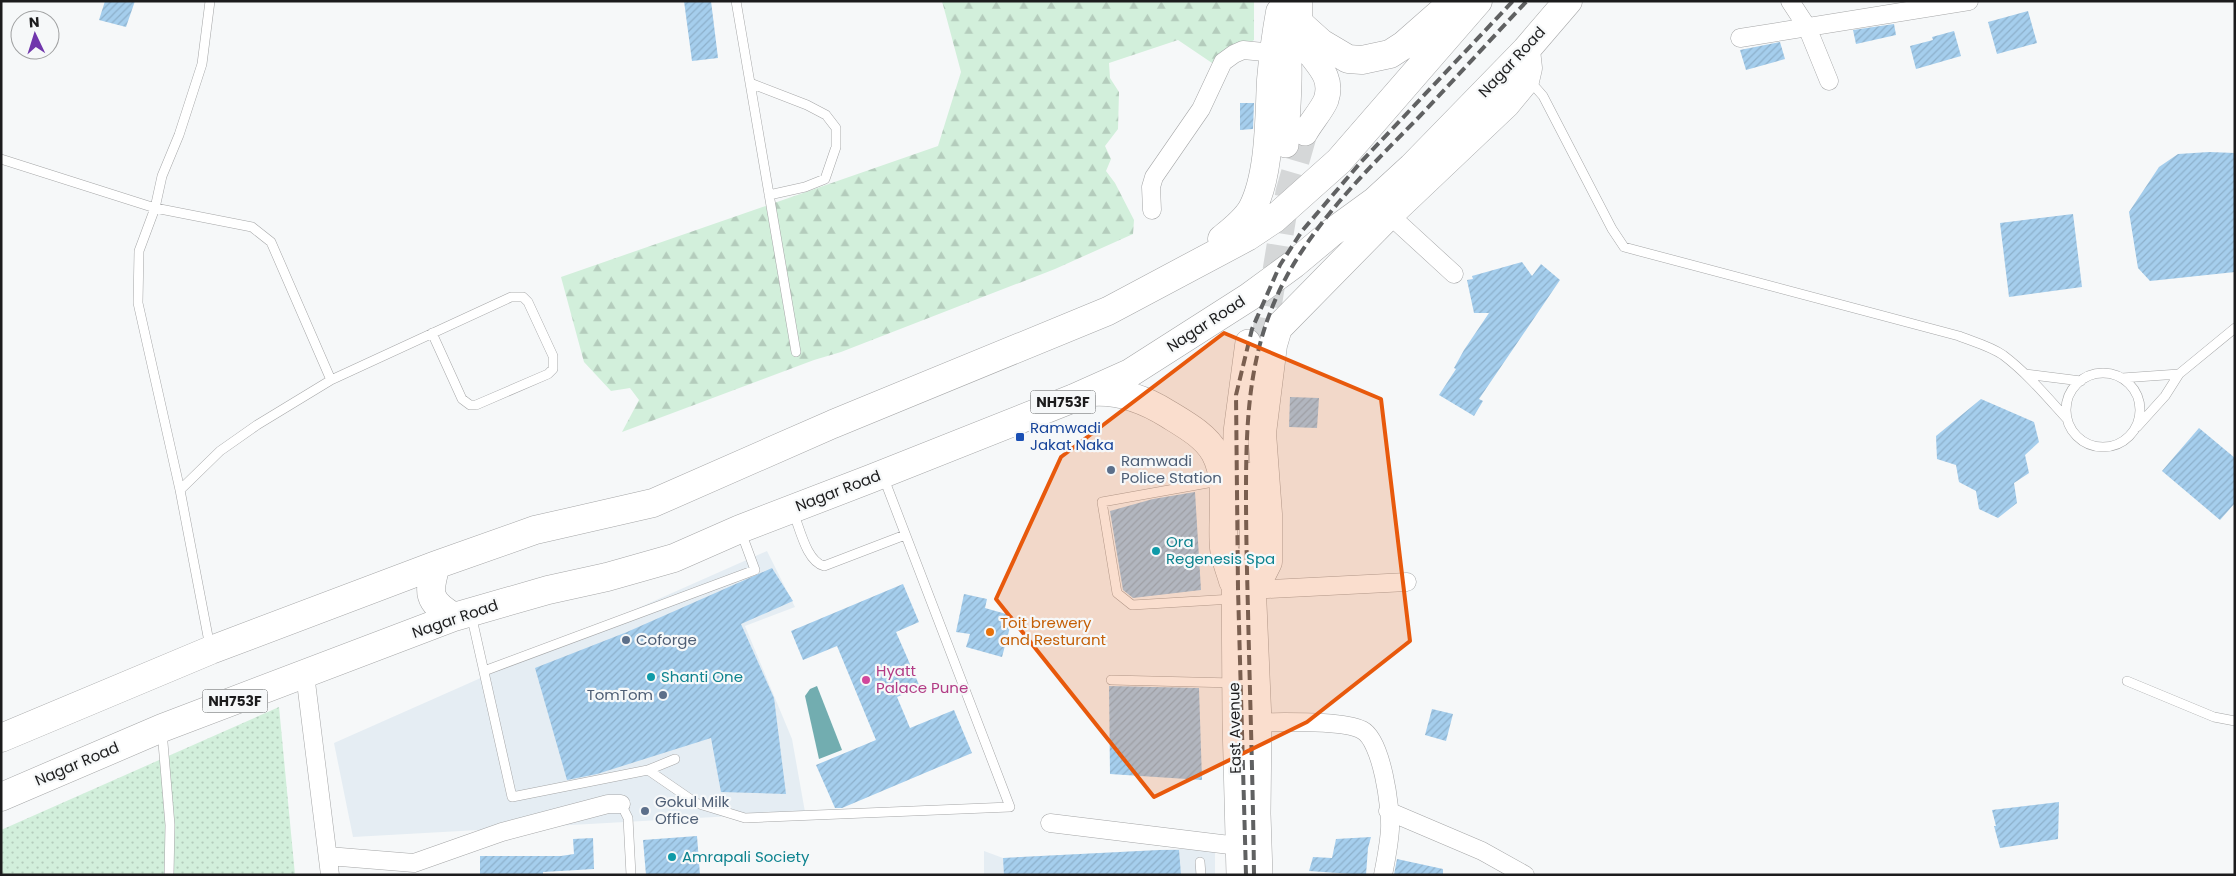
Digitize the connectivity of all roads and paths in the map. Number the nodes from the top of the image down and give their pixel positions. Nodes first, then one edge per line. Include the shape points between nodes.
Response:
1 (210, 1) edge
2 (736, 1) edge
3 (1454, 1) edge
4 (1478, 1) edge
5 (1568, 1) edge
6 (1790, 1) edge
7 (1969, 1) edge
8 (1290, 10) edge
9 (1807, 28) junction
10 (1740, 38) dead end
11 (1526, 50) junction
12 (1274, 53) junction
13 (1525, 81) junction
14 (1829, 81) dead end
15 (750, 83) junction
16 (1, 159) edge
17 (769, 194) junction
18 (155, 208) junction
19 (1382, 208) junction
20 (1152, 210) dead end
21 (1189, 268) junction
22 (1454, 274) dead end
23 (2235, 328) edge
24 (432, 333) junction
25 (1255, 343) tunnel mouth
26 (796, 352) dead end
27 (2025, 374) junction
28 (2179, 374) junction
29 (2122, 378) junction
30 (331, 380) junction
31 (2081, 381) junction
32 (1086, 392) junction
33 (2067, 419) junction
34 (2135, 429) junction
35 (882, 474) junction
36 (1221, 481) junction
37 (180, 490) junction
38 (792, 510) junction
39 (740, 529) junction
40 (905, 534) junction
41 (436, 564) junction
42 (395, 580) junction
43 (1407, 582) dead end
44 (1238, 590) junction
45 (462, 614) junction
46 (413, 633) junction
47 (211, 650) junction
48 (484, 670) junction
49 (305, 674) junction
50 (1111, 680) dead end
51 (2127, 680) dead end
52 (1234, 683) junction
53 (2235, 721) edge
54 (1247, 722) junction
55 (162, 728) junction
56 (1, 738) edge
57 (674, 759) dead end
58 (648, 770) junction
59 (1, 797) edge
60 (621, 804) joint
61 (1388, 811) junction
62 (1050, 823) dead end
63 (1238, 846) junction
64 (328, 856) junction
65 (1200, 862) dead end
66 (169, 875) edge
67 (330, 875) edge
68 (631, 875) edge
69 (1201, 875) edge
70 (1239, 875) edge
71 (1260, 875) edge
72 (1383, 875) edge
73 (1525, 875) edge

1 - 18 lane via 202,64 179,136 162,176
2 - 15 lane
3 - 8 highway via 1390,54 1362,60 1348,59 1321,43
4 - 21 highway via 1338,162 1274,219
5 - 11 highway, Nagar Road / NH753F
6 - 9 street
7 - 9 street
8 - 8 main road via 1289,68 1295,139 1323,106 1328,85
8 - 12 highway
9 - 10 street
9 - 14 street
11 - 13 highway via 1528,68
11 - 19 highway, Nagar Road / NH753F via 1412,167
12 - 20 street via 1243,50 1223,62 1200,109 1154,177
12 - 21 highway via 1266,153 1256,197 1242,221
13 - 19 highway via 1506,104
13 - 27 lane via 1543,96 1624,247 1959,336 2002,355
15 - 17 lane
15 - 17 lane via 807,105 826,115 836,128 836,148 825,179
16 - 18 lane
17 - 26 lane
18 - 30 lane via 252,227 271,242
18 - 37 lane via 139,251 138,303
19 - 22 street
19 - 32 highway, Nagar Road / NH753F via 1331,234 1249,297 1130,373
19 - 44 highway via 1278,328 1262,433 1268,562
21 - 41 highway via 1108,311 833,424 653,503 535,530
23 - 28 lane
24 - 24 lane via 511,297 523,297 553,356 553,369 548,374 470,405 462,399
24 - 30 lane
25 - 44 main road
27 - 31 lane
27 - 33 lane
28 - 29 lane
28 - 34 lane via 2165,396
29 - 31 lane via 2094,374
29 - 34 lane via 2133,388 2139,401 2140,415
30 - 37 lane via 257,425 220,452
31 - 33 lane via 2071,391 2066,405
32 - 35 highway, Nagar Road / NH753F
32 - 36 highway via 1107,391 1133,396 1193,429 1214,451
33 - 34 lane via 2073,432 2084,442 2098,447 2112,446 2125,440
35 - 38 highway, Nagar Road / NH753F
35 - 40 lane
36 - 44 highway via 1224,549
36 - 44 lane via 1102,502 1117,593 1124,600 1132,605
37 - 47 lane
38 - 39 highway, Nagar Road / NH753F
38 - 40 lane via 812,557 824,566
39 - 45 highway, Nagar Road / NH753F via 674,558
39 - 48 lane via 755,570
40 - 58 lane via 1010,807 745,818 696,802
41 - 42 highway
41 - 45 highway via 430,586 432,597 439,608
42 - 46 highway via 411,593 416,602
42 - 47 highway
43 - 44 street
44 - 52 main road, East Avenue
44 - 54 main road, East Avenue
45 - 46 highway, Nagar Road / NH753F
45 - 48 lane
46 - 49 highway, Nagar Road / NH753F
47 - 56 highway
48 - 58 lane via 512,797
49 - 55 highway, Nagar Road / NH753F
49 - 64 street
50 - 52 lane
51 - 53 lane via 2214,717
52 - 54 main road, East Avenue
54 - 61 street via 1344,725 1362,730 1373,740 1380,757
54 - 63 main road, East Avenue
54 - 71 main road, East Avenue via 1258,814
55 - 59 highway, Nagar Road / NH753F
55 - 66 lane via 170,825
57 - 58 lane
60 - 64 street via 608,804 522,826 414,863
60 - 68 lane via 628,818
61 - 72 street via 1390,828
61 - 73 street via 1482,851
62 - 63 street
63 - 70 main road, East Avenue
64 - 67 street
65 - 69 lane

